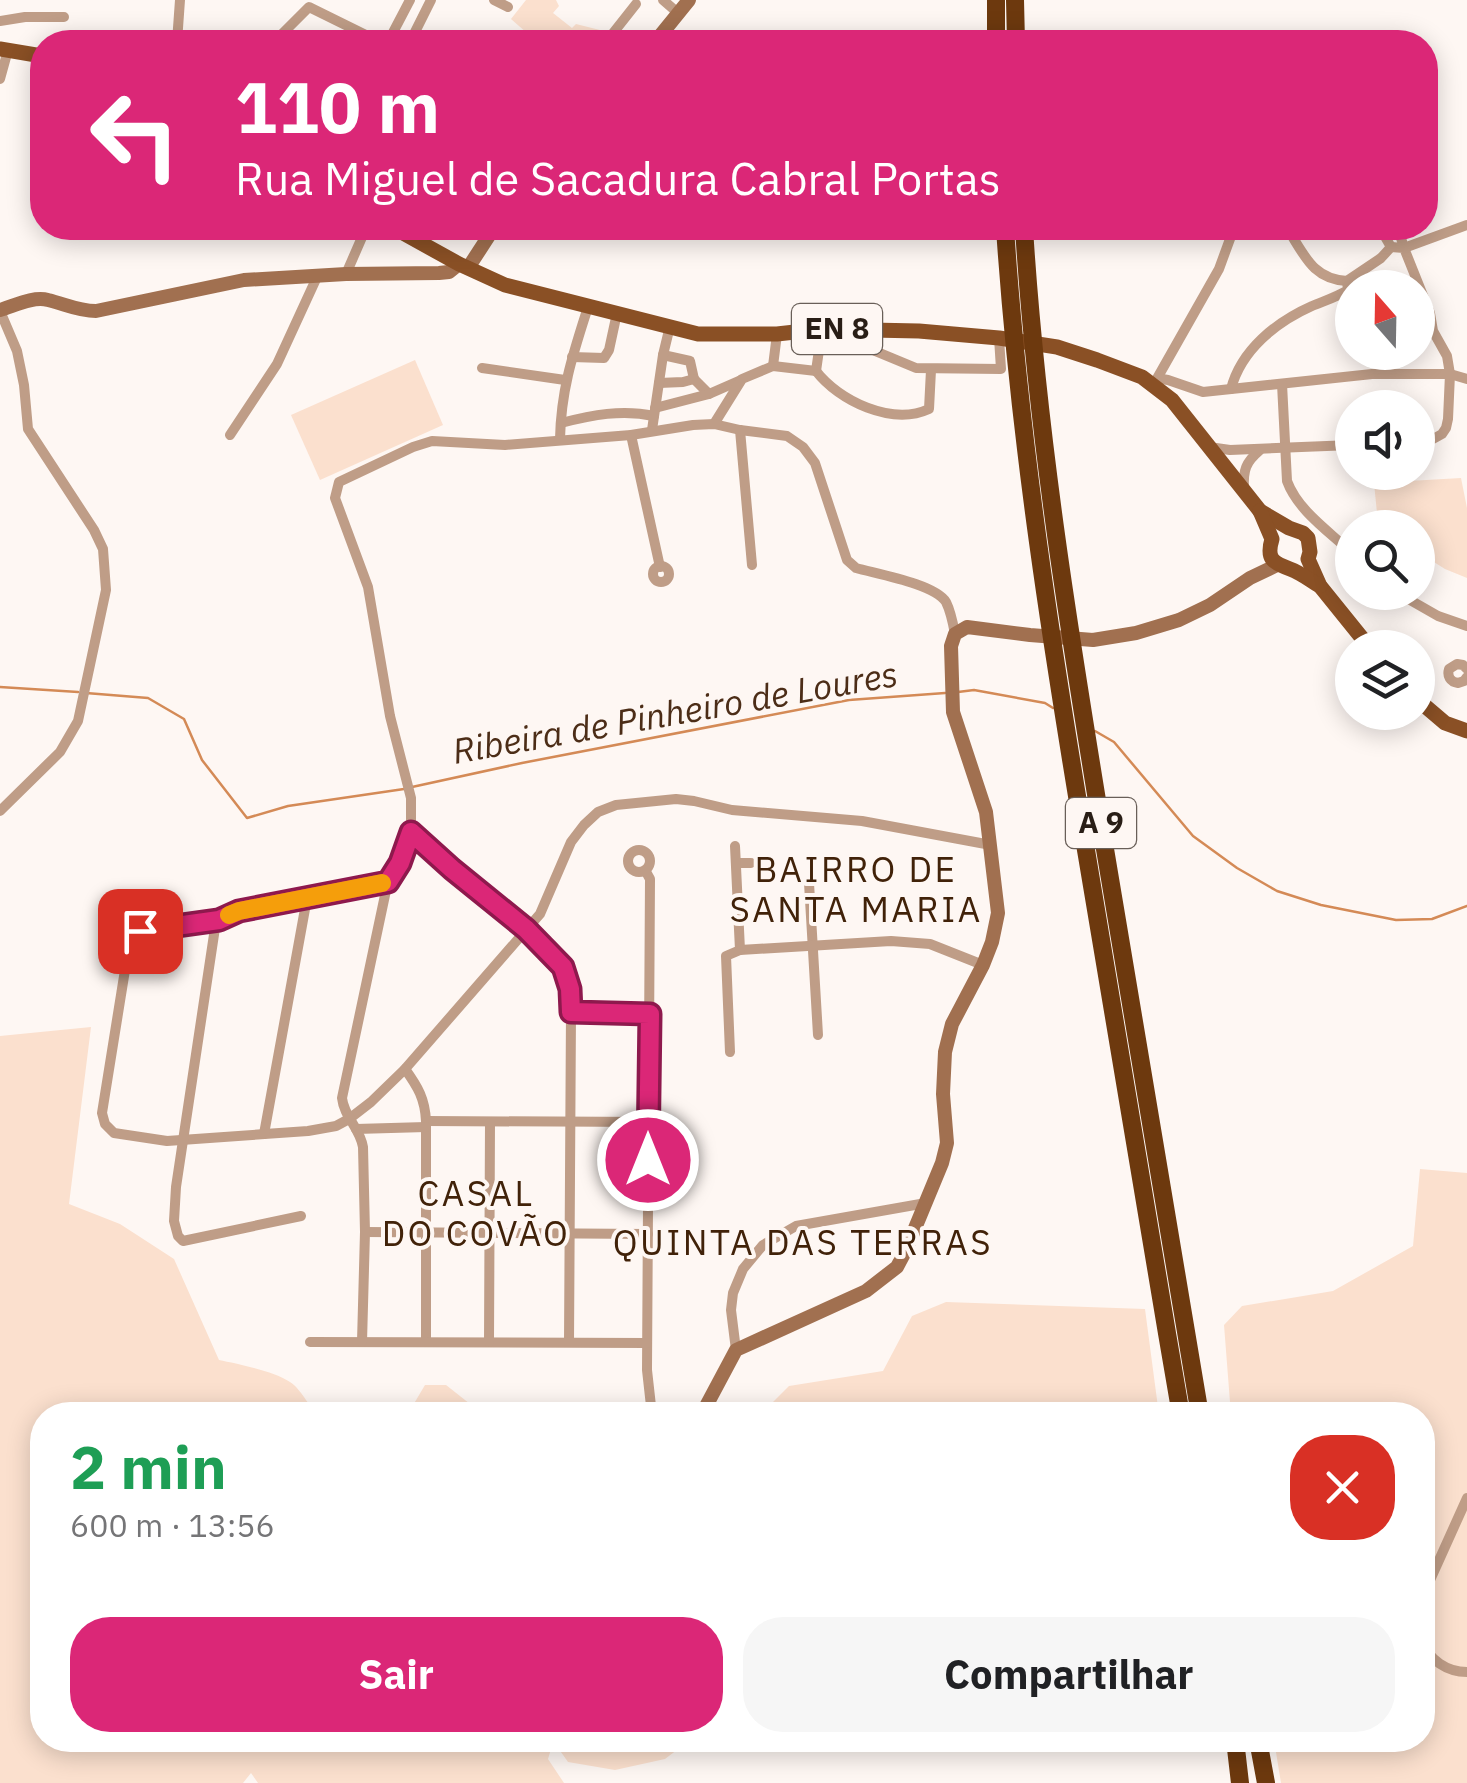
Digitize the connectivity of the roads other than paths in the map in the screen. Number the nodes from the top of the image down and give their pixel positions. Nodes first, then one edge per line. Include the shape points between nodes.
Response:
1 (51, 0) edge
2 (180, 0) edge
3 (410, 0) edge
4 (430, 0) edge
5 (494, 0) edge
6 (662, 0) edge
7 (689, 0) edge
8 (996, 0) edge
9 (1015, 0) edge
10 (308, 4) edge
11 (636, 4) dead end
12 (508, 7) dead end
13 (678, 13) junction
14 (50, 16) junction
15 (64, 17) dead end
16 (0, 20) edge
17 (178, 30) edge
18 (285, 30) edge
19 (357, 30) edge
20 (394, 30) edge
21 (416, 30) edge
22 (615, 30) edge
23 (665, 30) edge
24 (996, 30) edge
25 (1016, 30) edge
26 (4, 49) edge
27 (30, 54) edge
28 (0, 79) edge
29 (1467, 225) edge
30 (1438, 236) edge
31 (361, 240) edge
32 (416, 240) edge
33 (485, 240) edge
34 (1006, 240) edge
35 (1025, 240) edge
36 (1230, 240) edge
37 (1295, 240) edge
38 (1387, 240) edge
39 (1402, 240) edge
40 (1426, 240) edge
41 (1391, 247) junction
42 (1404, 248) junction
43 (464, 266) junction
44 (1363, 270) edge
45 (346, 274) junction
46 (317, 277) junction
47 (1335, 280) edge
48 (1335, 296) edge
49 (588, 306) junction
50 (0, 311) edge
51 (617, 314) junction
52 (670, 326) junction
53 (822, 329) junction
54 (876, 330) junction
55 (777, 334) junction
56 (999, 338) junction
57 (663, 355) junction
58 (572, 357) junction
59 (773, 366) junction
60 (482, 368) dead end
61 (816, 370) junction
62 (930, 370) junction
63 (1450, 374) junction
64 (694, 379) junction
65 (742, 379) junction
66 (1467, 379) edge
67 (565, 380) junction
68 (659, 384) junction
69 (1154, 384) junction
70 (1282, 384) junction
71 (1231, 389) junction
72 (707, 394) junction
73 (655, 412) junction
74 (560, 423) junction
75 (714, 424) junction
76 (652, 430) junction
77 (740, 430) junction
78 (230, 435) dead end
79 (632, 435) junction
80 (1435, 438) edge
81 (560, 439) junction
82 (1335, 446) edge
83 (1208, 447) junction
84 (1286, 449) junction
85 (1246, 450) junction
86 (1260, 450) junction
87 (1228, 472) junction
88 (1244, 492) junction
89 (1260, 510) junction
90 (1289, 528) junction
91 (1335, 537) edge
92 (1277, 557) junction
93 (1308, 558) junction
94 (752, 564) dead end
95 (660, 567) dead end
96 (1320, 586) junction
97 (1428, 610) edge
98 (1467, 626) edge
99 (1355, 630) edge
100 (954, 634) junction
101 (1435, 714) edge
102 (1467, 731) edge
103 (0, 811) edge
104 (411, 832) junction
105 (735, 846) dead end
106 (991, 846) junction
107 (736, 863) junction
108 (751, 863) dead end
109 (645, 870) dead end
110 (388, 882) junction
111 (809, 883) dead end
112 (308, 898) junction
113 (219, 920) junction
114 (526, 929) junction
115 (812, 946) junction
116 (740, 950) junction
117 (983, 966) junction
118 (571, 1012) junction
119 (650, 1014) junction
120 (818, 1035) dead end
121 (730, 1052) dead end
122 (404, 1070) junction
123 (570, 1122) junction
124 (649, 1122) junction
125 (490, 1123) junction
126 (353, 1124) junction
127 (426, 1124) junction
128 (264, 1134) junction
129 (183, 1140) junction
130 (926, 1202) junction
131 (301, 1216) dead end
132 (365, 1232) junction
133 (425, 1232) junction
134 (490, 1233) junction
135 (568, 1234) junction
136 (648, 1234) junction
137 (310, 1342) dead end
138 (362, 1342) junction
139 (426, 1342) junction
140 (488, 1342) junction
141 (569, 1342) junction
142 (647, 1343) junction
143 (736, 1350) junction
144 (650, 1402) edge
145 (708, 1402) edge
146 (1179, 1402) edge
147 (1198, 1402) edge
148 (1467, 1498) edge
149 (1435, 1569) edge
150 (1435, 1659) edge
151 (1467, 1672) edge
152 (1228, 1752) edge
153 (1236, 1752) edge
154 (1258, 1752) edge
155 (1231, 1783) edge
156 (1240, 1783) edge
157 (1262, 1783) edge

1 - 14 street
2 - 17 street
3 - 20 street
4 - 21 street
5 - 12 street
6 - 13 street
7 - 13 street
8 - 24 highway
9 - 25 highway
10 - 18 street
10 - 19 street
11 - 22 street
13 - 23 street
14 - 15 street
14 - 16 street
26 - 27 main road
26 - 28 street
29 - 30 street
31 - 45 street
32 - 43 main road, EN 8
33 - 43 street
34 - 146 highway, A 9, bridge via 1032,503 1058,678
35 - 147 highway, A 9, bridge via 1076,676
36 - 69 street
37 - 47 street via 1318,274
38 - 41 street
39 - 42 street
40 - 42 street
41 - 42 street
41 - 44 street
42 - 63 street
43 - 45 street via 439,273
43 - 49 main road, EN 8
45 - 46 street
46 - 50 street via 244,280 96,310 37,299
46 - 78 street via 278,364
48 - 71 street via 1267,333
49 - 51 main road, EN 8
49 - 58 street
50 - 103 street via 16,351 28,430 94,530 103,549 106,590 78,721 60,752
51 - 52 main road, EN 8
51 - 58 street via 604,358
52 - 55 main road, EN 8 via 698,334
52 - 57 street
53 - 54 main road, EN 8
53 - 55 main road, EN 8
53 - 61 street
54 - 56 main road, EN 8
54 - 62 street via 875,351
55 - 59 street
56 - 62 street via 1002,369
56 - 69 main road, EN 8 via 1057,347
57 - 64 street via 690,361
57 - 68 street
58 - 67 street
59 - 61 street
59 - 65 street
60 - 67 street
61 - 62 street via 856,403 916,414 929,408
63 - 66 street
63 - 70 street
63 - 80 street via 1446,428
64 - 68 street
64 - 72 street
65 - 72 street
65 - 75 street
67 - 74 street
68 - 73 street
69 - 71 street via 1162,379 1202,392
69 - 83 main road, EN 8
70 - 71 street
70 - 84 street
72 - 73 street
73 - 74 street
73 - 76 street
74 - 81 street
75 - 76 street
75 - 77 street
76 - 79 street
77 - 94 street
77 - 100 street via 787,436 803,447 816,462 847,560 932,590 945,600
79 - 81 street
79 - 95 street
81 - 104 street via 505,445 432,441 339,482 336,498 368,587 411,798
82 - 84 street
83 - 85 street
83 - 87 main road, EN 8
84 - 86 street
84 - 91 street via 1291,491
85 - 86 street
85 - 87 street via 1232,459
86 - 88 street via 1244,470
87 - 88 main road, EN 8
88 - 89 main road, EN 8
89 - 90 main road, EN 8
89 - 92 main road, EN 8
90 - 92 main road via 1276,534
90 - 93 main road, EN 8 via 1308,538
92 - 93 main road via 1304,564
92 - 96 main road, EN 8
92 - 100 street via 1210,605 1136,633 1093,640 967,628
93 - 96 main road, EN 8
96 - 99 main road, EN 8
97 - 98 street
100 - 106 street via 952,704
101 - 102 main road
104 - 110 street
104 - 114 street
105 - 107 street
106 - 114 street via 862,820 676,799 616,805 598,812 571,842 540,914
106 - 117 street via 998,913
107 - 108 street
107 - 116 street
109 - 119 street
110 - 112 street
110 - 126 street via 342,1098
111 - 115 street
112 - 113 street
112 - 128 street
113 - 129 street
113 - 129 street via 140,931 128,945 103,1118 114,1133
114 - 118 street via 563,967
114 - 122 street
115 - 116 street
115 - 117 street via 930,944
115 - 120 street
116 - 121 street via 726,956
117 - 130 street via 945,1052 947,1143
118 - 119 street
118 - 123 street
119 - 124 street
122 - 126 street
122 - 127 street via 425,1102
123 - 124 street
123 - 125 street
123 - 135 street
124 - 136 street
125 - 127 street
125 - 134 street
126 - 127 street
126 - 128 street
126 - 132 street via 363,1147
127 - 133 street
128 - 129 street
129 - 131 street via 174,1220 183,1241
130 - 143 street via 886,1278
130 - 143 street via 796,1226 762,1245 734,1293
132 - 133 street
132 - 138 street
133 - 134 street
133 - 139 street
134 - 135 street
134 - 140 street
135 - 136 street
135 - 141 street
136 - 142 street
137 - 138 street
138 - 139 street
139 - 140 street
140 - 141 street
141 - 142 street
142 - 144 street
143 - 145 street
148 - 149 street
150 - 151 street
152 - 155 highway
153 - 156 highway
154 - 157 highway

